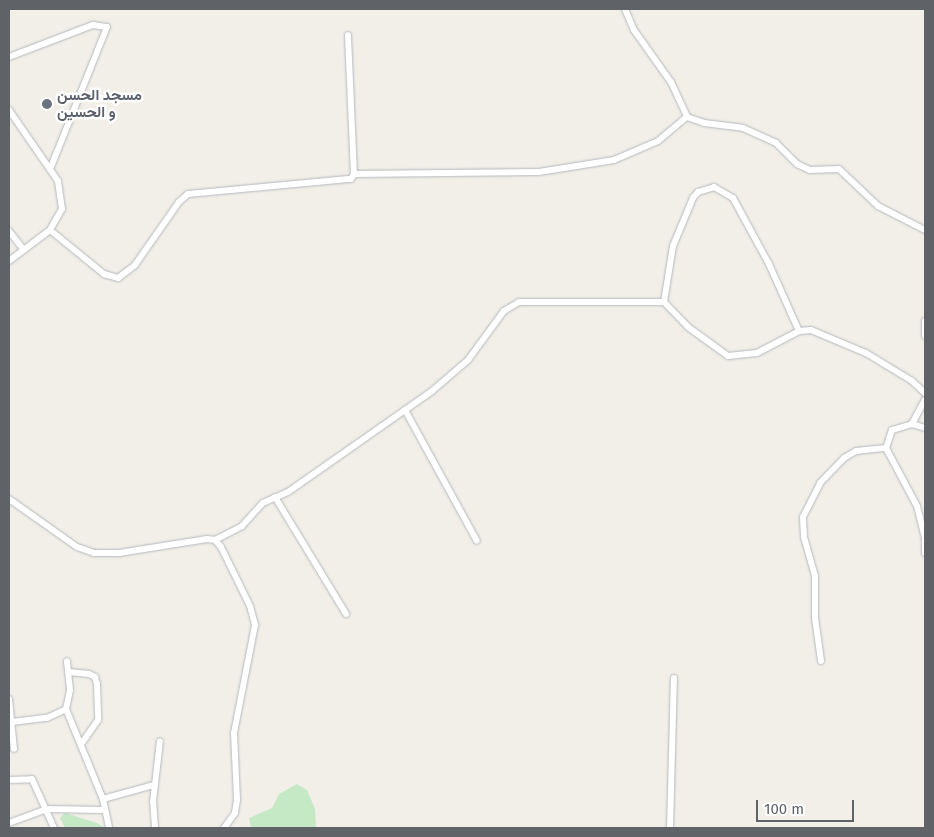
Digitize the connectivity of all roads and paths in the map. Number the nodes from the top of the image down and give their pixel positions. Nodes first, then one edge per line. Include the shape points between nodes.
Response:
1 (625, 9) edge
2 (348, 35) dead end
3 (9, 58) edge
4 (9, 110) edge
5 (687, 117) junction
6 (51, 167) junction
7 (354, 174) junction
8 (50, 230) junction
9 (925, 230) edge
10 (9, 231) edge
11 (24, 250) junction
12 (9, 261) edge
13 (664, 302) junction
14 (925, 321) edge
15 (799, 331) junction
16 (925, 336) edge
17 (925, 393) edge
18 (925, 400) edge
19 (405, 410) junction
20 (912, 424) junction
21 (925, 428) edge
22 (886, 448) junction
23 (275, 497) junction
24 (9, 499) edge
25 (215, 540) junction
26 (925, 540) edge
27 (477, 541) dead end
28 (925, 553) edge
29 (346, 614) dead end
30 (67, 661) dead end
31 (821, 661) dead end
32 (69, 672) junction
33 (674, 678) dead end
34 (9, 699) edge
35 (66, 709) junction
36 (10, 726) edge
37 (160, 741) dead end
38 (82, 743) junction
39 (14, 749) dead end
40 (9, 780) edge
41 (154, 785) junction
42 (103, 799) junction
43 (47, 809) junction
44 (104, 810) junction
45 (9, 823) edge
46 (54, 828) edge
47 (109, 828) edge
48 (155, 828) edge
49 (224, 828) edge
50 (670, 828) edge

1 - 5 street via 639,37 671,82
2 - 7 street
3 - 6 street via 93,25 107,27
4 - 6 street
5 - 7 street via 658,141 614,160 539,172
5 - 9 street via 704,123 743,128 776,143 797,164 810,170 839,169 878,206
6 - 8 street via 61,190 62,209
7 - 8 street via 345,182 188,194 179,202 135,266 118,278 104,274
8 - 11 street
10 - 11 street
11 - 12 street
13 - 15 street via 688,327 728,356 757,353
13 - 15 street via 673,246 689,206 698,192 714,188 732,198 769,264
13 - 19 street via 541,301 511,305 468,360
14 - 16 street
15 - 17 street via 810,330 866,353 912,381
18 - 20 street
19 - 23 street via 288,492
19 - 27 street
20 - 21 street
20 - 22 street via 889,432
22 - 26 street via 917,506
22 - 31 street via 856,451 844,458 820,484 803,518 804,537 815,576 815,618
23 - 25 street via 260,505 242,526
23 - 29 street
24 - 25 street via 77,547 94,553
25 - 49 street via 250,606 255,624 234,733 237,800 235,813
26 - 28 street
30 - 32 street
32 - 35 street
32 - 38 street via 90,674 98,684 98,720
33 - 50 street
34 - 36 street
35 - 36 street via 47,718
35 - 38 street
36 - 39 street
37 - 41 street
38 - 42 street
40 - 43 street via 32,779
41 - 42 street
41 - 48 street via 152,818
42 - 44 street
43 - 44 street
43 - 45 street
43 - 46 street
44 - 47 street

